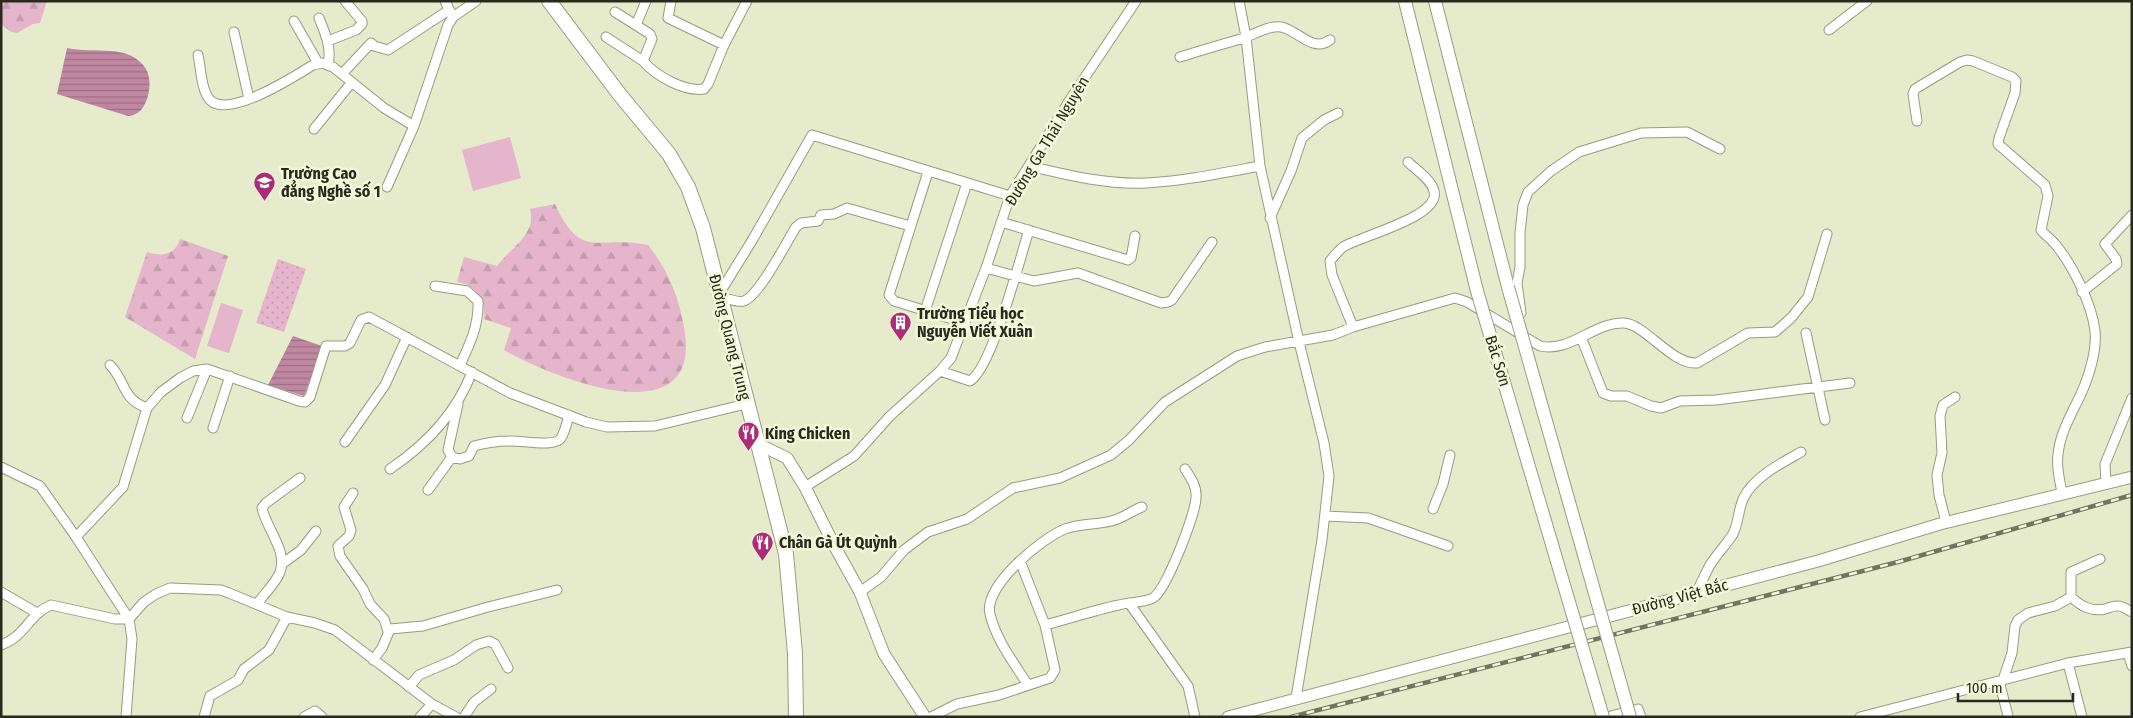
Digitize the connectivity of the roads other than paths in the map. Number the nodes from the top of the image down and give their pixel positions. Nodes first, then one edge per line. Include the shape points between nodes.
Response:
1 (345, 1) edge
2 (445, 1) edge
3 (476, 1) edge
4 (549, 1) edge
5 (646, 1) edge
6 (671, 1) edge
7 (747, 1) edge
8 (1136, 1) edge
9 (1239, 1) edge
10 (1405, 1) edge
11 (1435, 1) edge
12 (1866, 1) edge
13 (615, 12) dead end
14 (451, 14) junction
15 (320, 18) dead end
16 (294, 21) dead end
17 (636, 25) junction
18 (1829, 30) dead end
19 (234, 32) dead end
20 (606, 37) dead end
21 (1246, 37) junction
22 (1330, 40) dead end
23 (328, 41) junction
24 (724, 45) junction
25 (198, 55) dead end
26 (1180, 57) dead end
27 (643, 61) junction
28 (318, 64) junction
29 (328, 64) junction
30 (342, 74) junction
31 (352, 82) junction
32 (248, 99) junction
33 (1338, 113) dead end
34 (1917, 121) dead end
35 (414, 126) junction
36 (314, 129) dead end
37 (1720, 149) dead end
38 (1408, 162) dead end
39 (1029, 166) junction
40 (1260, 166) junction
41 (928, 172) junction
42 (967, 183) junction
43 (387, 187) dead end
44 (1010, 196) junction
45 (2132, 215) edge
46 (1270, 218) junction
47 (1001, 222) junction
48 (910, 226) junction
49 (1029, 230) junction
50 (1827, 234) dead end
51 (1135, 236) dead end
52 (1212, 242) dead end
53 (986, 268) junction
54 (1014, 276) junction
55 (435, 286) dead end
56 (2082, 292) junction
57 (720, 295) junction
58 (925, 311) junction
59 (965, 323) junction
60 (1354, 327) junction
61 (1806, 333) dead end
62 (407, 337) junction
63 (1582, 337) junction
64 (1529, 340) junction
65 (1299, 342) junction
66 (110, 365) dead end
67 (460, 365) junction
68 (207, 369) junction
69 (940, 371) junction
70 (472, 372) junction
71 (230, 376) junction
72 (1850, 383) dead end
73 (1818, 387) junction
74 (1955, 397) dead end
75 (2132, 398) edge
76 (458, 404) junction
77 (746, 404) junction
78 (147, 408) junction
79 (569, 415) junction
80 (187, 418) dead end
81 (1825, 420) dead end
82 (213, 428) dead end
83 (345, 442) dead end
84 (756, 443) junction
85 (1801, 452) dead end
86 (1450, 454) dead end
87 (452, 457) junction
88 (1, 467) edge
89 (390, 469) dead end
90 (1185, 469) dead end
91 (2132, 477) edge
92 (300, 478) dead end
93 (2106, 484) junction
94 (805, 487) junction
95 (428, 490) dead end
96 (353, 493) dead end
97 (2062, 493) junction
98 (1142, 507) dead end
99 (1433, 509) dead end
100 (1325, 516) junction
101 (1946, 522) junction
102 (316, 531) dead end
103 (76, 537) junction
104 (1448, 546) dead end
105 (2100, 559) dead end
106 (1020, 561) junction
107 (282, 564) junction
108 (557, 590) dead end
109 (1, 592) edge
110 (860, 592) junction
111 (1696, 593) junction
112 (2071, 597) junction
113 (1129, 603) junction
114 (257, 604) junction
115 (2132, 612) edge
116 (37, 613) junction
117 (287, 617) junction
118 (129, 619) junction
119 (1045, 625) junction
120 (388, 630) junction
121 (1, 645) edge
122 (2130, 652) edge
123 (373, 660) junction
124 (2068, 663) junction
125 (2132, 666) edge
126 (508, 668) dead end
127 (2001, 680) junction
128 (1028, 685) junction
129 (409, 687) junction
130 (491, 689) dead end
131 (1296, 698) junction
132 (432, 704) junction
133 (1884, 713) edge
134 (2008, 716) edge
135 (126, 717) edge
136 (204, 717) edge
137 (304, 717) edge
138 (322, 717) edge
139 (420, 717) edge
140 (456, 717) edge
141 (464, 717) edge
142 (796, 717) edge
143 (924, 717) edge
144 (931, 717) edge
145 (1195, 717) edge
146 (1228, 717) edge
147 (1605, 717) edge
148 (1630, 717) edge
149 (1641, 717) edge
150 (1860, 717) edge
151 (2082, 717) edge

1 - 23 street via 362,24 356,30
2 - 14 street
3 - 14 street
4 - 57 main road, Đường Quang Trung via 669,154 688,188 703,228
5 - 17 street
6 - 24 street via 668,18
7 - 24 street
8 - 39 street, Đường Ga Thái Nguyên
9 - 21 street
10 - 147 main road, Bắc Sơn, bridge via 1477,292
11 - 148 main road, Bắc Sơn, bridge via 1508,287
12 - 18 street
13 - 17 street
14 - 30 street via 388,50 371,43
14 - 35 street
15 - 23 street
16 - 28 street
17 - 27 street via 652,39
19 - 32 street
20 - 27 street
21 - 22 street via 1273,26 1289,30 1312,43
21 - 26 street
21 - 40 street
23 - 29 street
24 - 27 street via 704,89 678,84 658,74
25 - 32 street via 204,88 211,100 230,105
28 - 29 street
28 - 32 street
29 - 30 street
30 - 31 street
31 - 35 street via 384,108
31 - 36 street
33 - 46 street via 1302,138
34 - 56 street via 1915,89 1960,62 1973,61 2016,81 1998,144 2045,185 2048,196 2041,230 2055,243
35 - 43 street
37 - 64 street via 1687,132 1641,133 1572,155 1528,192 1522,212 1517,283
38 - 60 street via 1434,189 1433,201 1421,212 1344,246 1330,261 1332,276
39 - 40 street via 1101,180 1144,183
39 - 44 street, Đường Ga Thái Nguyên
40 - 46 street
41 - 42 street
41 - 48 street
41 - 57 street via 812,135
42 - 44 street
42 - 58 street
44 - 47 street, Đường Ga Thái Nguyên
45 - 56 street via 2104,244 2117,264
46 - 65 street
47 - 49 street
47 - 53 street, Đường Ga Thái Nguyên
48 - 57 street via 847,208 821,215 818,222 801,223 796,227 761,284 745,300
48 - 58 street via 890,295 894,301
49 - 51 street via 1128,260
49 - 54 street
50 - 63 street via 1808,297 1775,332 1748,333 1690,364 1629,324 1606,327
52 - 54 street via 1168,302 1161,303 1078,273 1042,280
53 - 54 street
53 - 59 street, Đường Ga Thái Nguyên
54 - 69 street via 996,333 972,380
55 - 67 street via 467,291 478,301 475,330
56 - 97 street via 2095,331 2094,351 2058,454
57 - 77 main road, Đường Quang Trung
58 - 59 street
59 - 69 street, Đường Ga Thái Nguyên via 953,353
60 - 64 street via 1455,298
60 - 65 street
61 - 73 street
62 - 67 street
62 - 71 street via 365,317 350,343 326,346 310,397 305,402
62 - 83 street via 385,385
63 - 64 street via 1553,347 1540,346
63 - 73 street via 1603,393 1627,396 1655,408 1680,401 1716,400
65 - 100 street via 1328,461 1330,476
65 - 110 street via 1265,347 1237,356 1176,393 1111,455 1069,475 1013,488 967,519 928,532 904,550 881,577
66 - 78 street via 133,402
67 - 70 street
68 - 71 street
68 - 78 street via 193,371 180,378 160,392
68 - 80 street
69 - 94 street, Đường Ga Thái Nguyên via 890,416 848,461
70 - 76 street
70 - 79 street via 510,393
71 - 82 street
72 - 73 street
73 - 81 street
74 - 101 street via 1943,405 1940,416 1939,495
75 - 93 street via 2105,464
76 - 87 street via 448,450
76 - 89 street via 427,441
77 - 79 street via 636,428 607,427
77 - 84 main road, Đường Quang Trung
78 - 103 street via 123,487
79 - 87 street via 561,438 556,442 486,444 474,446 466,458
84 - 94 street via 787,458
84 - 142 main road, Đường Quang Trung via 788,571 795,653
85 - 111 street via 1776,466 1748,492 1732,534
86 - 99 street
87 - 95 street
88 - 103 street via 40,486
90 - 113 street via 1196,492 1195,506 1168,577 1152,598
91 - 93 street, Đường Việt Bắc
92 - 107 street via 262,508
93 - 97 street, Đường Việt Bắc
94 - 110 street
96 - 120 street via 344,507 351,530 338,546 340,556
97 - 101 street, Đường Việt Bắc
98 - 106 street via 1113,521 1065,529
100 - 104 street via 1368,518
100 - 131 street
101 - 111 street, Đường Việt Bắc via 1818,561
102 - 107 street via 301,550
103 - 118 street
105 - 112 street via 2071,572
106 - 119 street
106 - 128 street via 990,601 990,614 1006,650
107 - 114 street via 280,573
108 - 120 street via 423,626
109 - 116 street
110 - 143 street via 884,654
111 - 131 street, Đường Việt Bắc
112 - 115 street via 2089,609 2106,609 2115,605
112 - 127 street via 2018,620 2012,653
113 - 119 street
113 - 145 street via 1188,686
114 - 117 street
114 - 118 street via 221,590 177,587 144,602
116 - 118 street via 42,608 56,605 115,619
116 - 121 street via 17,638
117 - 123 street via 335,630
117 - 136 street via 269,650 244,669 238,680 210,696
118 - 135 street via 132,639
119 - 128 street via 1055,670 1050,678
120 - 123 street via 382,648
122 - 124 street
122 - 125 street
123 - 129 street
124 - 127 street
124 - 151 street
126 - 129 street via 495,644 489,641 419,676
127 - 133 street
127 - 134 street
128 - 144 street via 957,704
129 - 132 street
130 - 141 street via 474,702
131 - 146 street, Đường Việt Bắc
132 - 139 street
132 - 140 street
133 - 150 street
137 - 138 street via 315,711
147 - 149 street via 1638,709

